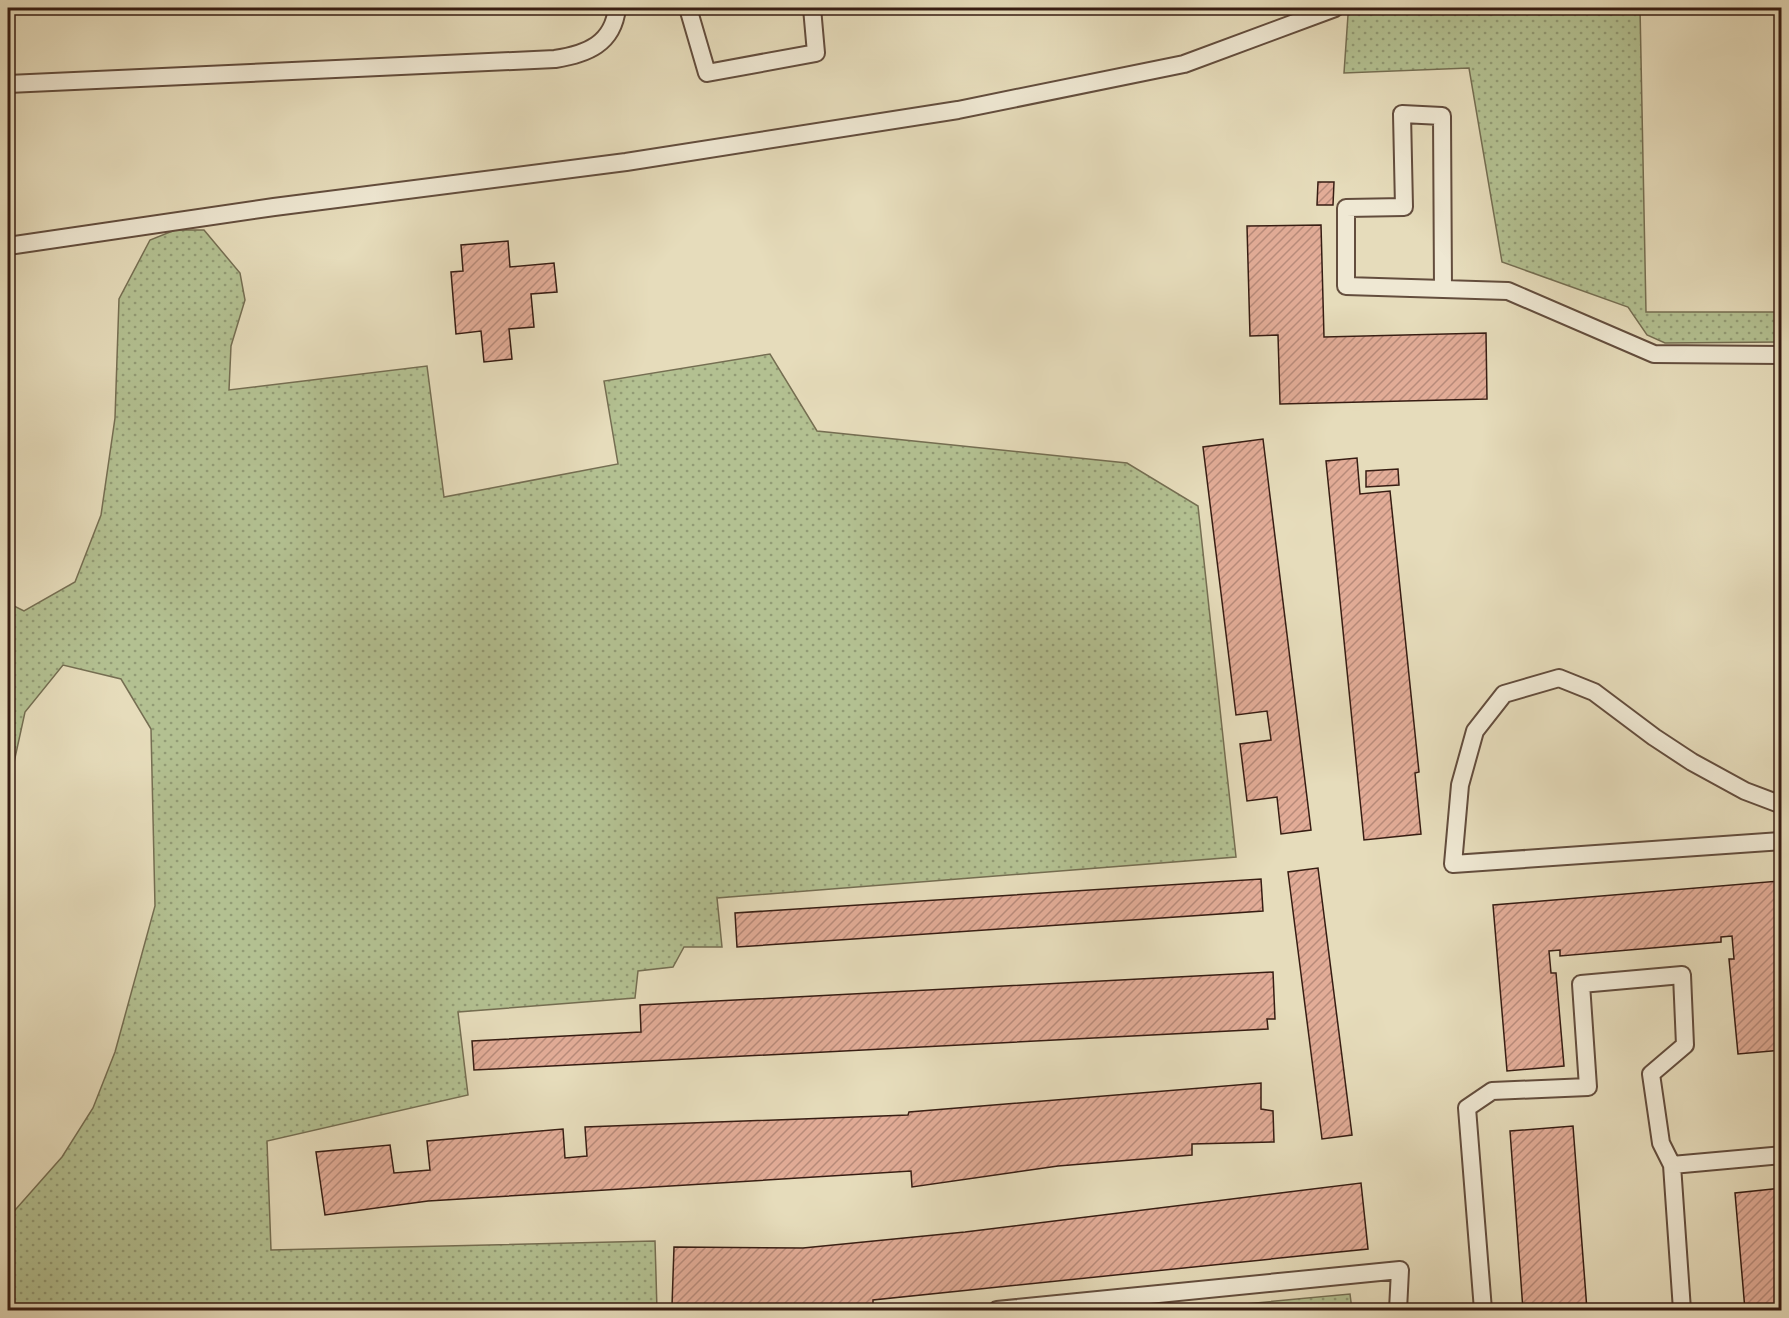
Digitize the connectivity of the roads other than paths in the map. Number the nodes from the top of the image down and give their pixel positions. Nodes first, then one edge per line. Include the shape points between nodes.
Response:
1 (617, 8) edge
2 (688, 8) edge
3 (812, 8) edge
4 (1335, 8) edge
5 (8, 84) edge
6 (8, 246) edge
7 (1443, 288) junction
8 (1782, 354) edge
9 (1782, 806) edge
10 (1782, 841) edge
11 (1782, 1155) edge
12 (1672, 1165) junction
13 (1046, 1308) edge
14 (997, 1311) edge
15 (1398, 1311) edge
16 (1483, 1311) edge
17 (1682, 1311) edge

1 - 5 lane via 609,34 596,47 555,59
2 - 3 lane via 707,73 816,53
4 - 6 lane via 1184,64 958,110 626,162
7 - 7 lane via 1346,286 1346,208 1404,207 1402,114 1442,116
7 - 8 lane via 1508,291 1654,354
9 - 10 lane via 1692,762 1594,692 1559,678 1504,694 1475,730 1460,785 1453,864
11 - 12 lane
12 - 16 lane via 1661,1143 1651,1074 1685,1045 1682,975 1581,984 1588,1087 1492,1091 1467,1108
12 - 17 lane
13 - 14 lane
13 - 15 lane via 1400,1270

